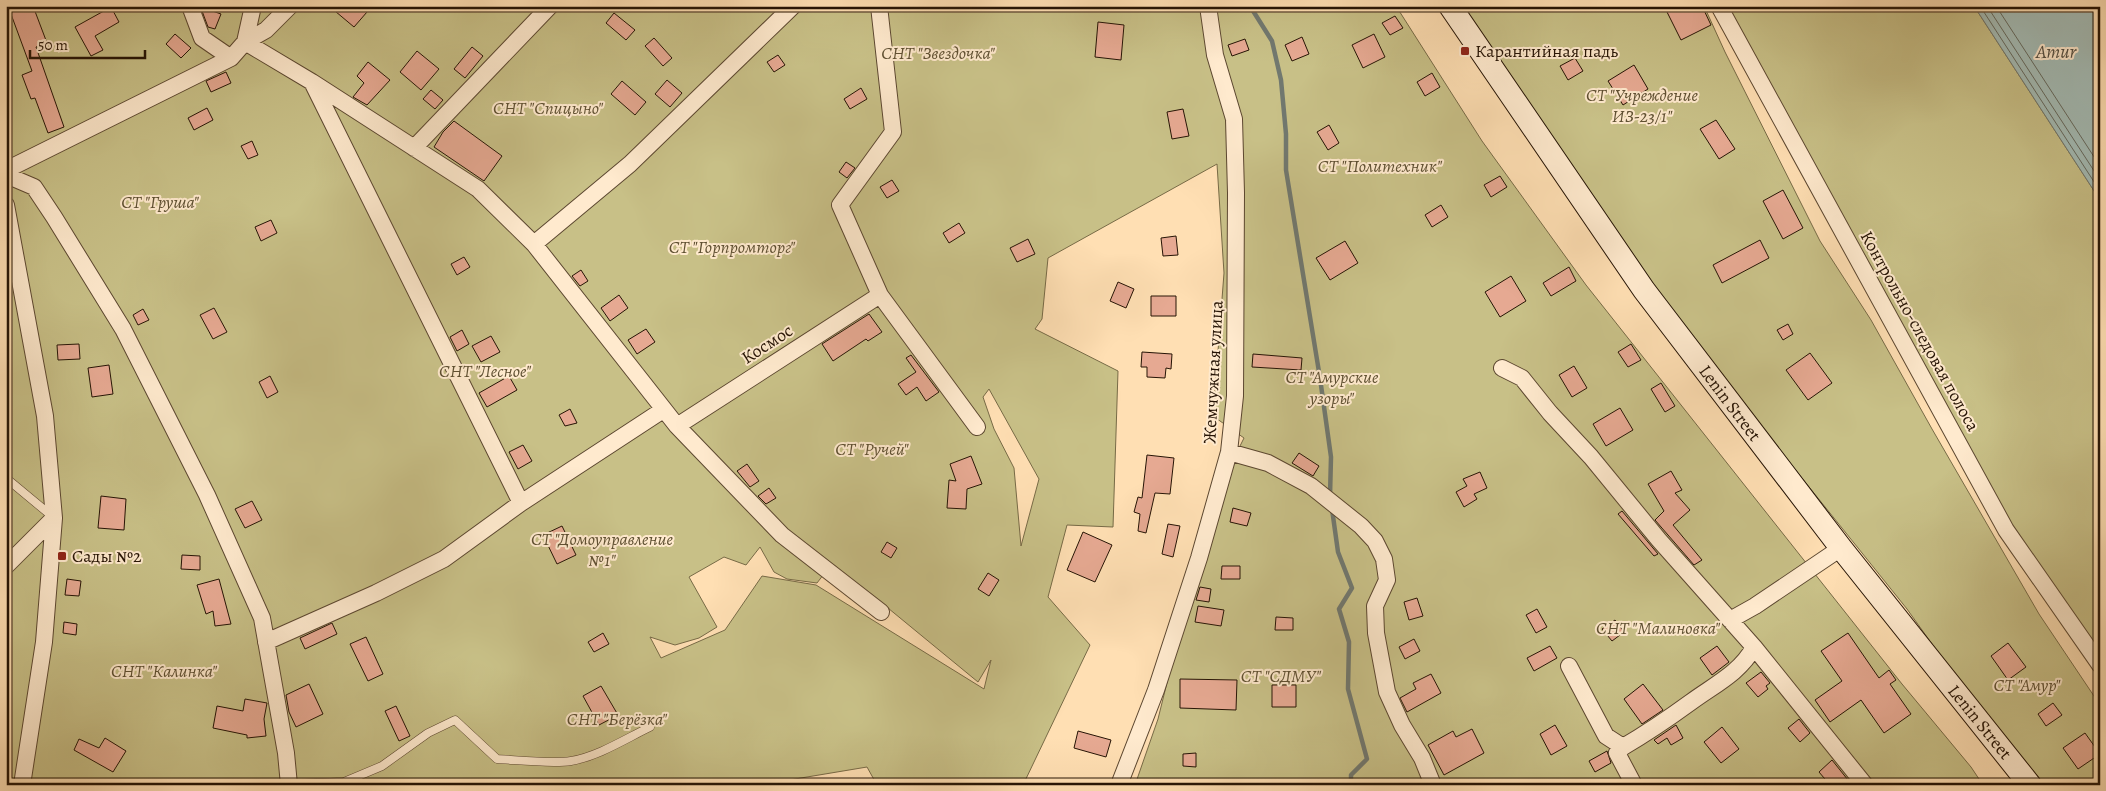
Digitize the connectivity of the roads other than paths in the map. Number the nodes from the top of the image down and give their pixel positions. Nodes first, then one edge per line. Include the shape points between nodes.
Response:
1 (190, 6) edge
2 (253, 6) edge
3 (290, 6) edge
4 (550, 6) edge
5 (793, 6) edge
6 (879, 6) edge
7 (1208, 6) edge
8 (1450, 6) edge
9 (1719, 6) edge
10 (244, 42) junction
11 (231, 58) junction
12 (312, 82) junction
13 (414, 148) junction
14 (6, 170) edge
15 (6, 175) edge
16 (6, 205) edge
17 (534, 244) junction
18 (880, 294) junction
19 (1502, 368) dead end
20 (663, 410) junction
21 (677, 426) junction
22 (977, 427) dead end
23 (1230, 452) junction
24 (6, 478) edge
25 (521, 503) junction
26 (54, 518) junction
27 (1841, 548) junction
28 (6, 566) edge
29 (881, 612) dead end
30 (1730, 620) junction
31 (266, 642) junction
32 (1754, 647) junction
33 (2100, 665) edge
34 (1568, 666) dead end
35 (650, 726) dead end
36 (1623, 747) junction
37 (288, 784) edge
38 (22, 785) edge
39 (1119, 785) edge
40 (1433, 785) edge
41 (1634, 785) edge
42 (1865, 785) edge
43 (2030, 785) edge

1 - 11 street via 202,38
2 - 10 street
3 - 10 street via 266,30
4 - 13 street
5 - 17 street via 630,164
6 - 18 street via 893,132 840,205
7 - 23 street, Жемчужная улица via 1215,55 1234,120 1236,378
8 - 27 street, Lenin Street via 1644,290
9 - 33 street, Контрольно-следовая полоса via 2006,530
10 - 11 street
10 - 12 street
11 - 14 street
12 - 13 street
12 - 25 street
13 - 17 street via 478,189
15 - 31 street via 34,187 123,329 207,495 262,618
16 - 26 street via 46,416
17 - 20 street
18 - 21 street, Космос
18 - 22 street
19 - 30 street via 1522,378
20 - 21 street
20 - 25 street
21 - 29 street via 782,535
23 - 39 street, Жемчужная улица via 1159,680
23 - 40 street via 1268,463 1311,486 1376,541 1388,580 1375,606 1376,633 1387,692
24 - 26 lane
25 - 31 street via 444,559
26 - 28 street
26 - 38 street via 44,642
27 - 30 street
27 - 43 street, Lenin Street
30 - 32 street
31 - 37 street via 286,753
32 - 36 street via 1738,668 1716,686
32 - 42 street
34 - 36 street via 1606,736
35 - 37 lane via 604,750 570,761 525,760 497,759 455,720 428,733 382,766 344,782
36 - 41 street via 1617,753

